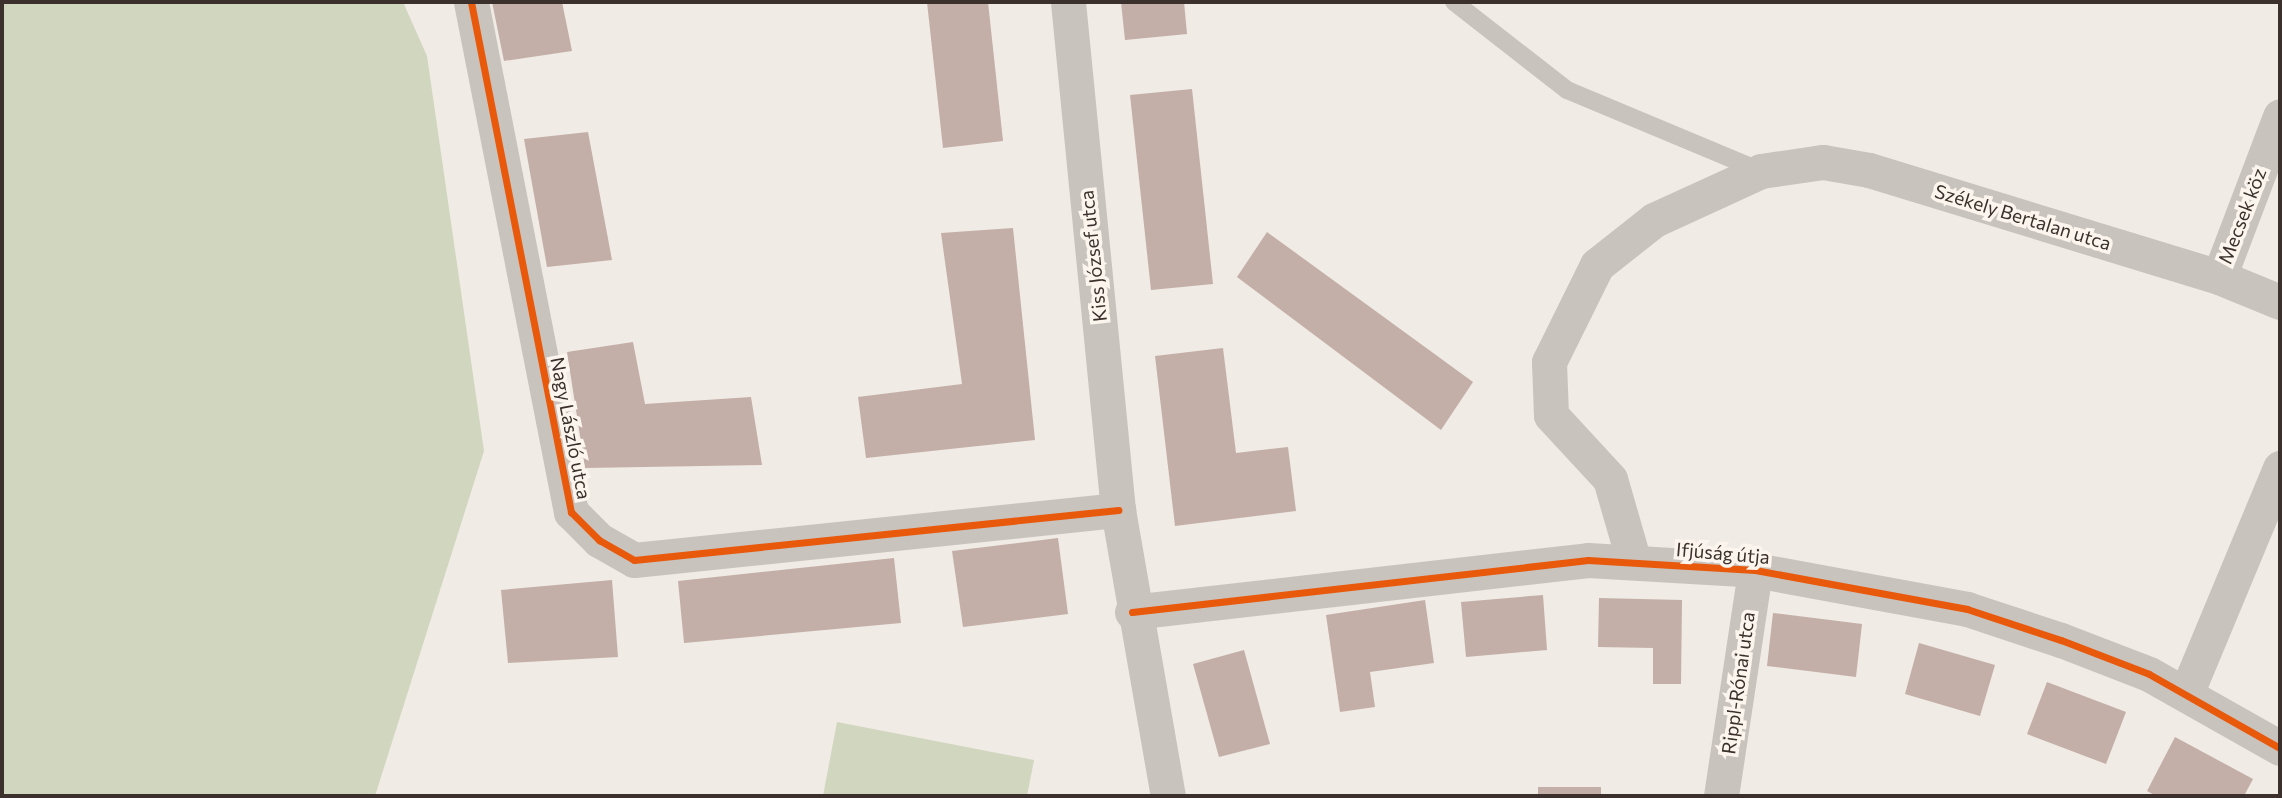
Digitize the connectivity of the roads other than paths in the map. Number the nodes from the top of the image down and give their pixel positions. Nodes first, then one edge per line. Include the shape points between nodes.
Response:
1 (471, 2) edge
2 (1068, 2) edge
3 (1454, 2) edge
4 (2280, 116) edge
5 (1761, 172) junction
6 (2219, 277) junction
7 (2280, 302) edge
8 (2280, 468) edge
9 (1118, 510) junction
10 (1634, 562) junction
11 (1755, 570) junction
12 (1132, 611) junction
13 (2186, 694) junction
14 (2280, 748) edge
15 (1168, 796) edge
16 (1721, 796) edge

1 - 9 street, Nagy László utca via 571,512 599,540 634,560
2 - 9 street, Kiss József utca
3 - 5 lane via 1567,90
4 - 6 street, Mecsek köz
5 - 6 street, Székely Bertalan utca via 1823,162 1868,170
5 - 10 street, Székely Bertalan utca via 1654,220 1597,265 1549,362 1551,415 1610,479
6 - 7 street, Székely Bertalan utca
8 - 13 street
9 - 12 street, Kiss József utca
10 - 11 street, Ifjúság útja
10 - 12 street, Ifjúság útja via 1515,565 1393,585
11 - 13 street, Ifjúság útja via 1967,609 2074,645
11 - 16 street, Rippl-Rónai utca
12 - 15 street, Kiss József utca
13 - 14 street, Ifjúság útja

